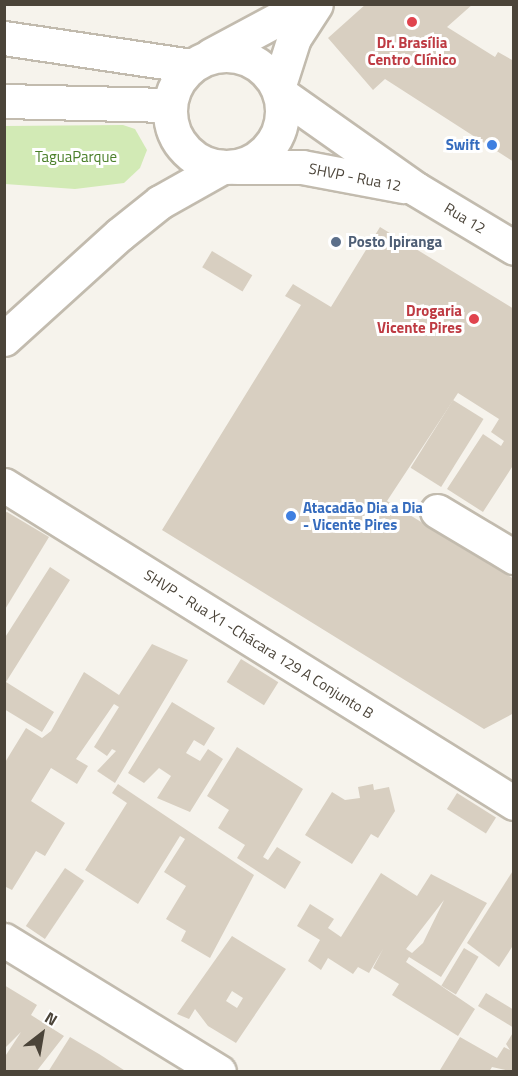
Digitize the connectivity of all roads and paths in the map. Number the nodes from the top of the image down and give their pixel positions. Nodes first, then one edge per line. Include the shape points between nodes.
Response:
1 (306, 4) edge
2 (316, 4) edge
3 (4, 38) edge
4 (201, 61) junction
5 (279, 91) junction
6 (4, 101) edge
7 (169, 105) junction
8 (188, 152) junction
9 (229, 167) junction
10 (416, 189) junction
11 (160, 202) junction
12 (513, 248) edge
13 (4, 339) edge
14 (4, 485) edge
15 (437, 511) dead end
16 (513, 557) edge
17 (513, 803) edge
18 (4, 940) edge
19 (219, 1071) edge

1 - 4 street
2 - 5 street via 294,38
3 - 4 street
4 - 5 street via 252,60
4 - 7 street via 176,83
5 - 9 street via 283,113 269,148
5 - 10 street, SHVP - Rua 12
6 - 7 street
7 - 8 street via 173,131
8 - 9 street
8 - 11 street
9 - 10 street, SHVP - Rua 12 via 340,171
9 - 11 street
10 - 12 street, Rua 12
11 - 13 street
14 - 17 street, SHVP - Rua X1 -Chácara 129 A Conjunto B
15 - 16 street
18 - 19 street

